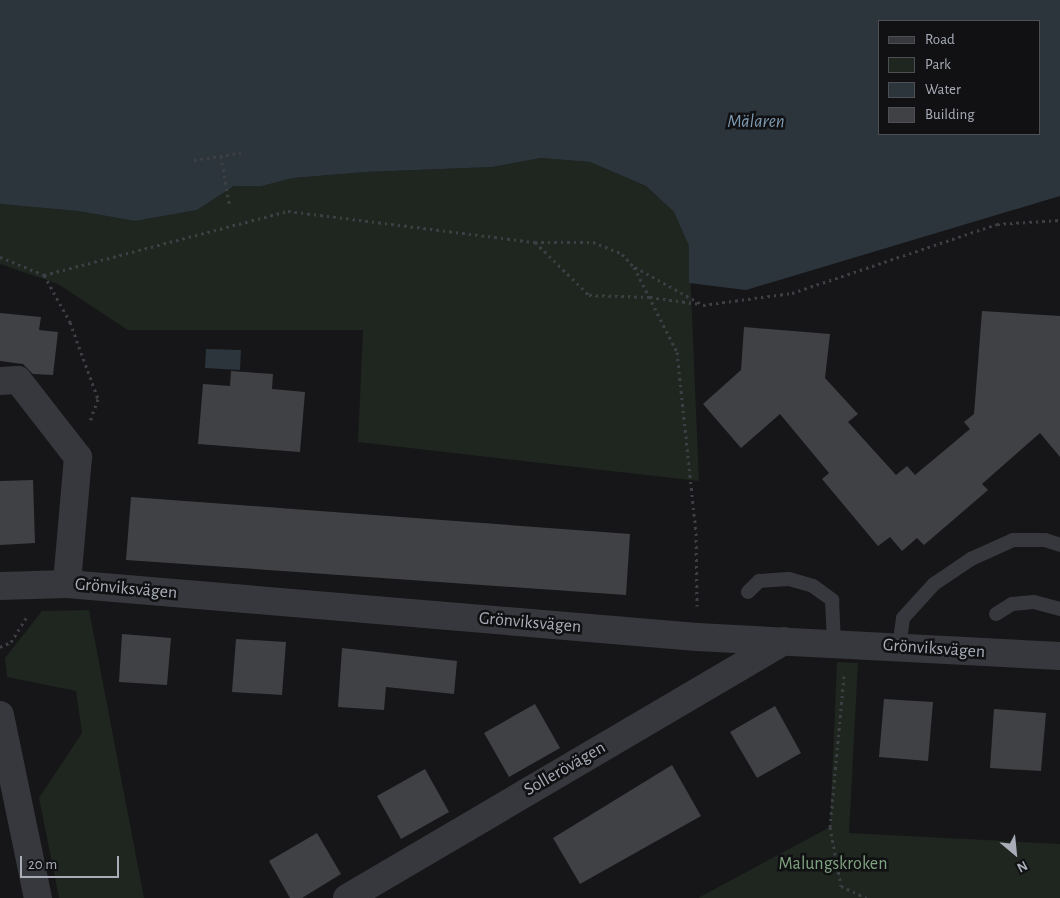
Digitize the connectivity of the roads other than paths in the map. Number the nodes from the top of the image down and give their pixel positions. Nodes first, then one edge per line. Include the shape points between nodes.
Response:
1 (0, 381) edge
2 (1060, 545) edge
3 (67, 584) junction
4 (0, 586) edge
5 (748, 592) dead end
6 (1060, 609) edge
7 (996, 614) dead end
8 (784, 641) junction
9 (841, 643) junction
10 (899, 646) junction
11 (1060, 656) edge
12 (0, 715) edge
13 (38, 898) edge
14 (347, 898) edge

1 - 3 street via 18,380 78,457
2 - 10 lane via 1045,540 1013,540 971,559 934,584 903,618
3 - 4 street, Grönviksvägen
3 - 8 street, Grönviksvägen
5 - 9 lane via 759,581 788,579 813,586 832,600
6 - 7 lane via 1034,602 1012,604
8 - 9 street, Grönviksvägen
8 - 14 street, Sollerövägen
9 - 10 street, Grönviksvägen
10 - 11 street, Grönviksvägen
12 - 13 street

